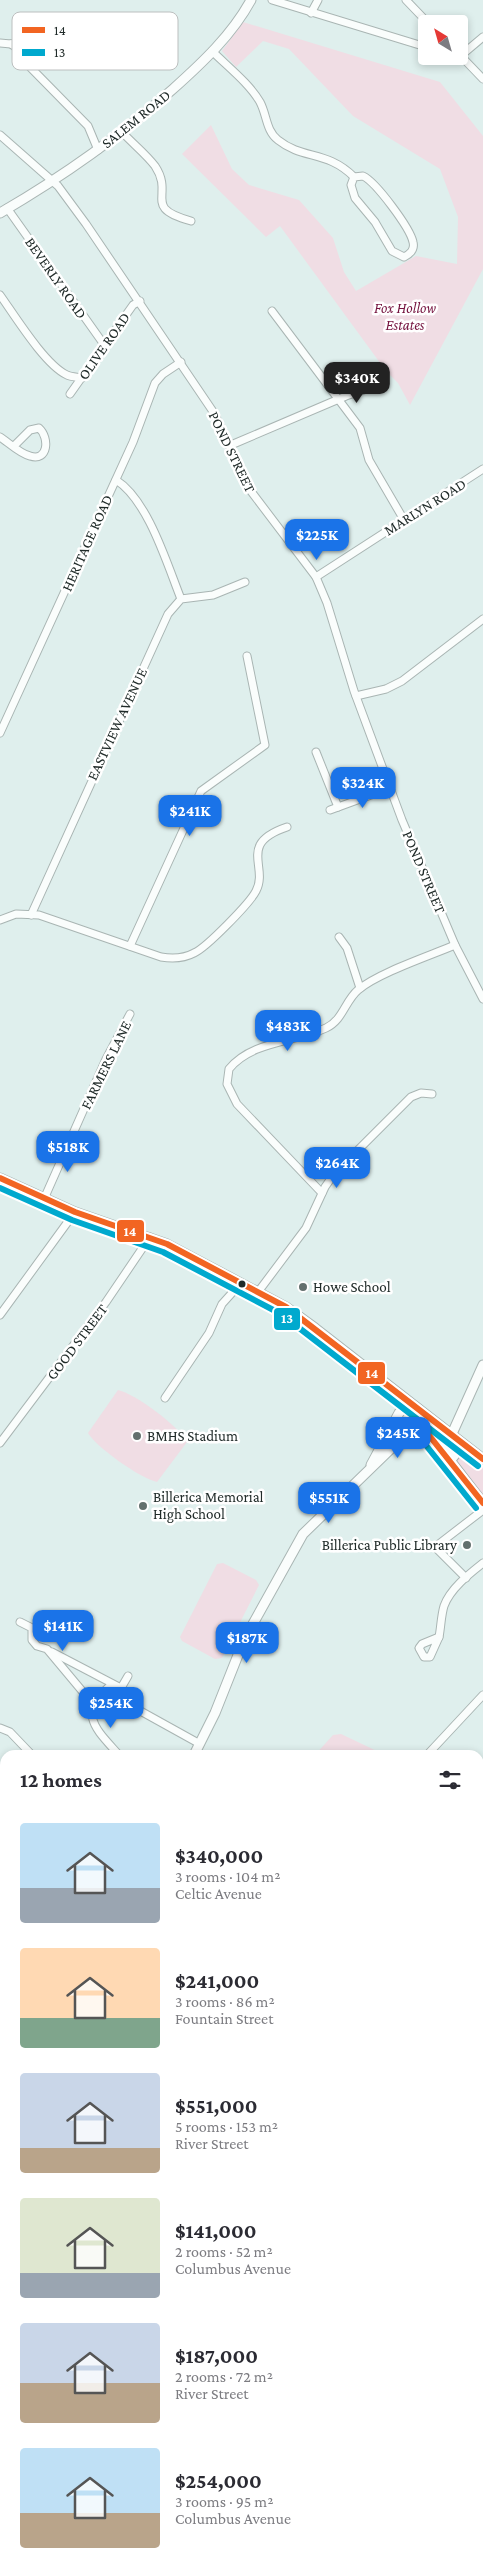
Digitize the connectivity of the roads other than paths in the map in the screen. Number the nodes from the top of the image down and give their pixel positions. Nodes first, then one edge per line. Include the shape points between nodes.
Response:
1 (251, 0) edge
2 (272, 0) edge
3 (318, 0) edge
4 (406, 0) edge
5 (312, 13) junction
6 (420, 15) edge
7 (483, 37) edge
8 (0, 43) edge
9 (11, 44) edge
10 (418, 46) edge
11 (468, 50) edge
12 (212, 51) junction
13 (468, 63) edge
14 (33, 70) edge
15 (483, 79) edge
16 (122, 132) junction
17 (0, 136) edge
18 (98, 150) junction
19 (354, 177) junction
20 (52, 181) junction
21 (4, 210) edge
22 (191, 221) dead end
23 (0, 295) edge
24 (140, 301) junction
25 (272, 311) dead end
26 (105, 346) junction
27 (181, 362) junction
28 (82, 378) junction
29 (384, 383) dead end
30 (70, 394) dead end
31 (339, 399) junction
32 (0, 437) edge
33 (14, 446) junction
34 (231, 446) junction
35 (483, 469) edge
36 (116, 480) junction
37 (404, 520) junction
38 (316, 577) junction
39 (245, 582) dead end
40 (182, 599) junction
41 (483, 619) edge
42 (247, 656) dead end
43 (356, 696) junction
44 (0, 733) edge
45 (316, 752) dead end
46 (390, 788) junction
47 (338, 807) junction
48 (330, 810) dead end
49 (287, 827) dead end
50 (30, 914) junction
51 (0, 920) edge
52 (339, 937) dead end
53 (455, 945) junction
54 (130, 946) junction
55 (360, 988) junction
56 (483, 999) edge
57 (130, 1014) dead end
58 (432, 1094) dead end
59 (0, 1178) edge
60 (322, 1193) junction
61 (44, 1199) junction
62 (75, 1212) junction
63 (150, 1237) junction
64 (241, 1283) junction
65 (258, 1292) junction
66 (0, 1315) edge
67 (483, 1365) edge
68 (165, 1398) dead end
69 (407, 1404) junction
70 (422, 1426) junction
71 (451, 1436) junction
72 (0, 1443) edge
73 (469, 1449) junction
74 (483, 1459) edge
75 (450, 1461) junction
76 (364, 1477) junction
77 (483, 1503) edge
78 (483, 1510) edge
79 (483, 1563) edge
80 (466, 1578) junction
81 (20, 1622) dead end
82 (439, 1637) dead end
83 (47, 1649) junction
84 (79, 1667) junction
85 (128, 1676) dead end
86 (70, 1677) junction
87 (112, 1685) junction
88 (483, 1695) edge
89 (117, 1698) dead end
90 (93, 1704) junction
91 (0, 1728) edge
92 (200, 1744) junction
93 (27, 1750) edge
94 (115, 1750) edge
95 (197, 1750) edge
96 (432, 1750) edge

1 - 12 main road, SALEM ROAD via 234,28
2 - 5 street
3 - 5 street
4 - 6 street
5 - 10 street
7 - 11 street
8 - 9 street
12 - 16 main road, SALEM ROAD
12 - 19 street via 253,93 277,139 296,150 330,159
13 - 15 street
14 - 18 street via 88,126
16 - 18 main road, SALEM ROAD
16 - 22 street via 155,166 165,210 172,216
17 - 20 street, POND STREET
18 - 20 main road, SALEM ROAD
19 - 19 street via 363,176 370,180 394,209 413,242 409,255 404,257 392,251 351,191
20 - 21 main road, SALEM ROAD
20 - 24 street, POND STREET
21 - 26 street, BEVERLY ROAD
23 - 28 street via 39,349 68,376
24 - 26 street, OLIVE ROAD
24 - 27 street, POND STREET
25 - 31 street
26 - 28 street, OLIVE ROAD
27 - 34 street, POND STREET
27 - 36 street, HERITAGE ROAD via 155,383
28 - 30 street, OLIVE ROAD
29 - 31 street
31 - 34 street
31 - 37 street via 360,428 369,460
32 - 33 street
33 - 33 street via 30,430 38,428 48,443 38,456 29,456
34 - 38 street, POND STREET via 250,490
35 - 37 street, MARLYN ROAD
36 - 40 street via 130,491 151,526
36 - 44 street, HERITAGE ROAD
37 - 38 street, MARLYN ROAD
38 - 43 street, POND STREET
39 - 40 street via 213,595
40 - 50 street, EASTVIEW AVENUE via 168,614 154,643
41 - 43 street via 402,681 386,689
42 - 54 street via 265,745 201,791
43 - 46 street, POND STREET
45 - 47 street
46 - 47 street
46 - 53 street, POND STREET
47 - 48 street
49 - 54 street via 274,832 260,845 256,856 257,889 203,948 190,955 170,958
50 - 51 street via 16,914
50 - 54 street
52 - 55 street via 347,948
53 - 55 street
53 - 56 street, POND STREET
55 - 60 street via 330,1026 249,1053 233,1064 226,1078 237,1104
57 - 61 street, FARMERS LANE via 106,1058
58 - 60 street via 421,1093 411,1097 344,1163
59 - 61 main road
60 - 65 street via 306,1228
61 - 62 main road
62 - 63 main road
62 - 66 street
63 - 64 main road
63 - 72 street, GOOD STREET via 106,1302
64 - 65 main road
64 - 68 street via 222,1304 209,1333
65 - 69 main road via 297,1314
67 - 71 main road
69 - 70 main road
69 - 71 main road
69 - 76 main road
70 - 75 main road
70 - 76 main road via 404,1436
71 - 73 main road
71 - 75 main road via 448,1446
73 - 74 main road
73 - 75 main road via 458,1451
75 - 77 main road
76 - 92 main road via 303,1534 244,1640
78 - 80 street via 435,1547
79 - 80 street
80 - 82 street via 444,1606
81 - 83 street via 32,1628 32,1640 37,1646
83 - 84 street
83 - 86 street
84 - 86 street
84 - 87 street
85 - 87 street via 121,1688
86 - 90 street
87 - 90 street
88 - 96 street
89 - 92 street
90 - 94 street via 93,1725
91 - 93 street via 10,1732
92 - 95 main road

